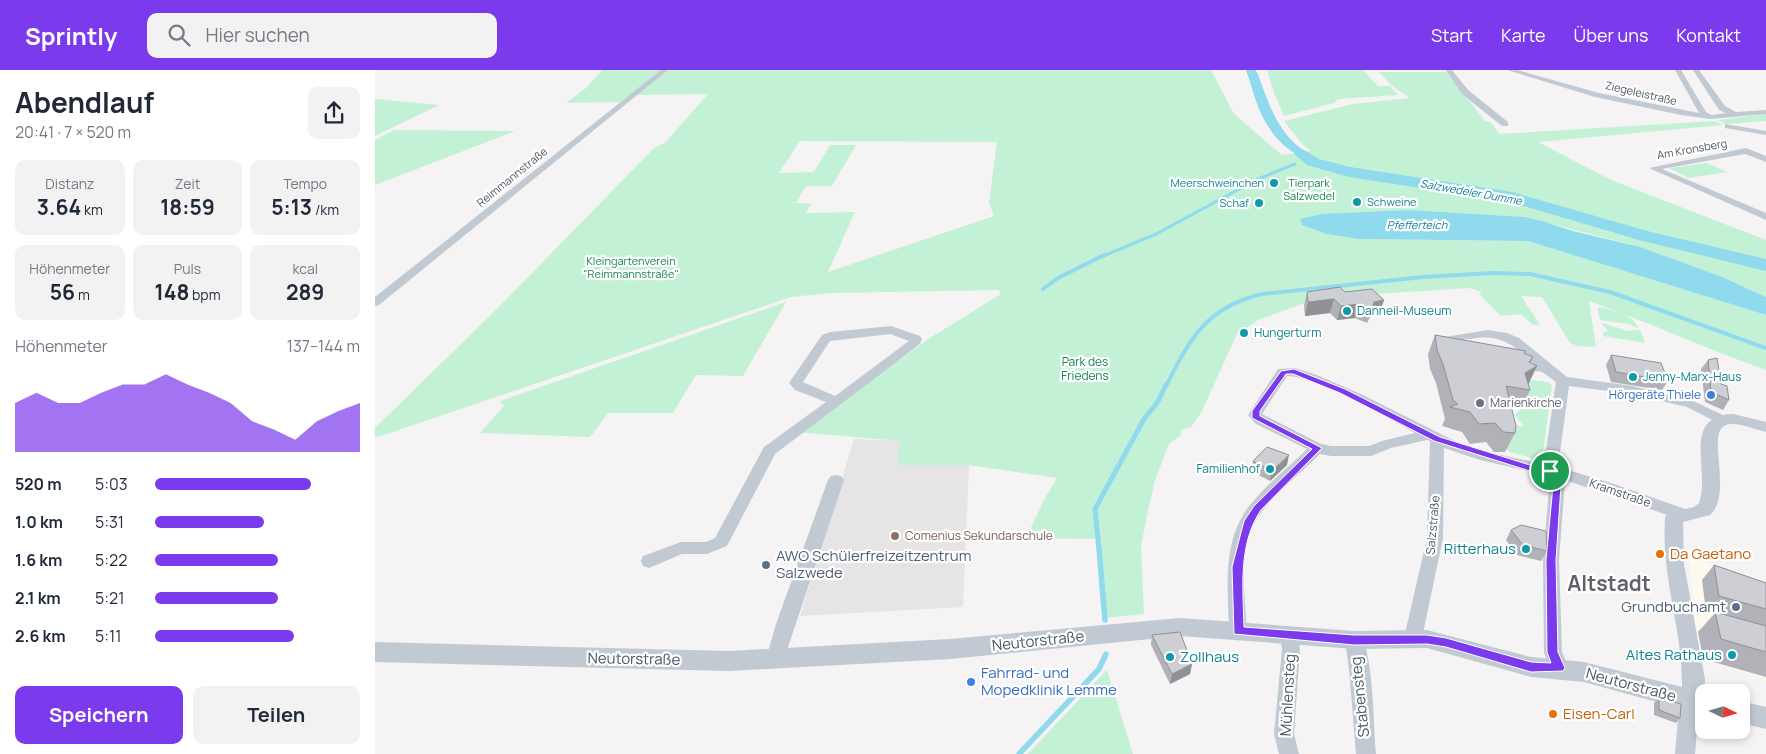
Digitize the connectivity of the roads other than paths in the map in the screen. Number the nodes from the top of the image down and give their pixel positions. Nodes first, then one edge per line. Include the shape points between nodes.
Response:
1 (665, 70) edge
2 (1449, 70) edge
3 (1510, 70) edge
4 (1678, 70) edge
5 (1696, 70) edge
6 (1766, 112) edge
7 (1733, 114) junction
8 (1709, 117) junction
9 (1505, 124) dead end
10 (1728, 126) dead end
11 (1766, 133) edge
12 (1766, 159) edge
13 (1766, 218) edge
14 (377, 300) edge
15 (1467, 356) edge
16 (1507, 362) edge
17 (1546, 369) junction
18 (1563, 381) junction
19 (835, 401) junction
20 (1722, 420) junction
21 (1766, 427) edge
22 (1433, 437) junction
23 (1317, 448) junction
24 (1554, 472) junction
25 (836, 480) dead end
26 (1682, 514) junction
27 (649, 561) dead end
28 (1135, 630) joint
29 (1238, 631) junction
30 (1099, 635) joint
31 (1289, 636) junction
32 (1413, 638) junction
33 (1354, 640) junction
34 (375, 652) edge
35 (775, 659) junction
36 (1559, 668) junction
37 (1696, 684) edge
38 (1695, 702) edge
39 (1695, 708) edge
40 (1750, 714) edge
41 (1766, 718) edge
42 (1289, 754) edge
43 (1365, 754) edge
44 (1685, 754) edge

1 - 14 street, Reimmannstraße
2 - 9 street via 1465,92
3 - 8 street, Ziegeleistraße via 1613,98
4 - 8 street via 1703,113
5 - 7 street via 1722,108
6 - 7 street, Ziegeleistraße
7 - 8 street, Ziegeleistraße
10 - 11 street
12 - 13 street, Am Kronsberg via 1746,151 1653,168
15 - 17 street via 1451,352 1447,346 1449,340 1502,334 1514,339
16 - 17 street
17 - 18 street
18 - 20 street via 1651,393 1701,408
18 - 24 street
19 - 19 street via 914,344 917,339 891,330 835,334 826,338 796,383
19 - 27 street via 769,451 721,542 707,548 681,548
20 - 21 street
20 - 26 street via 1714,425 1709,437 1711,497 1706,508
22 - 23 street via 1387,444 1371,451 1348,453
22 - 23 street, Kramstraße via 1343,391 1294,371 1283,372 1255,414 1261,421
22 - 24 street, Kramstraße via 1533,469
22 - 32 street, Salzstraße via 1435,538
23 - 29 street via 1253,513 1243,536 1236,578
24 - 26 street, Kramstraße
24 - 36 street via 1551,560 1553,652
25 - 35 street
26 - 37 street via 1674,518 1673,541
28 - 29 street, Neutorstraße via 1180,626
28 - 30 street, Neutorstraße
29 - 31 street, Neutorstraße
30 - 35 street, Neutorstraße via 950,649
31 - 33 street, Neutorstraße
31 - 42 street, Mühlensteg via 1291,649 1284,734
32 - 33 street, Neutorstraße
32 - 36 street, Neutorstraße via 1446,643 1531,667
33 - 43 street, Stabensteg
34 - 35 street, Neutorstraße via 692,661
36 - 38 street, Neutorstraße
39 - 44 street via 1688,719
40 - 41 street

